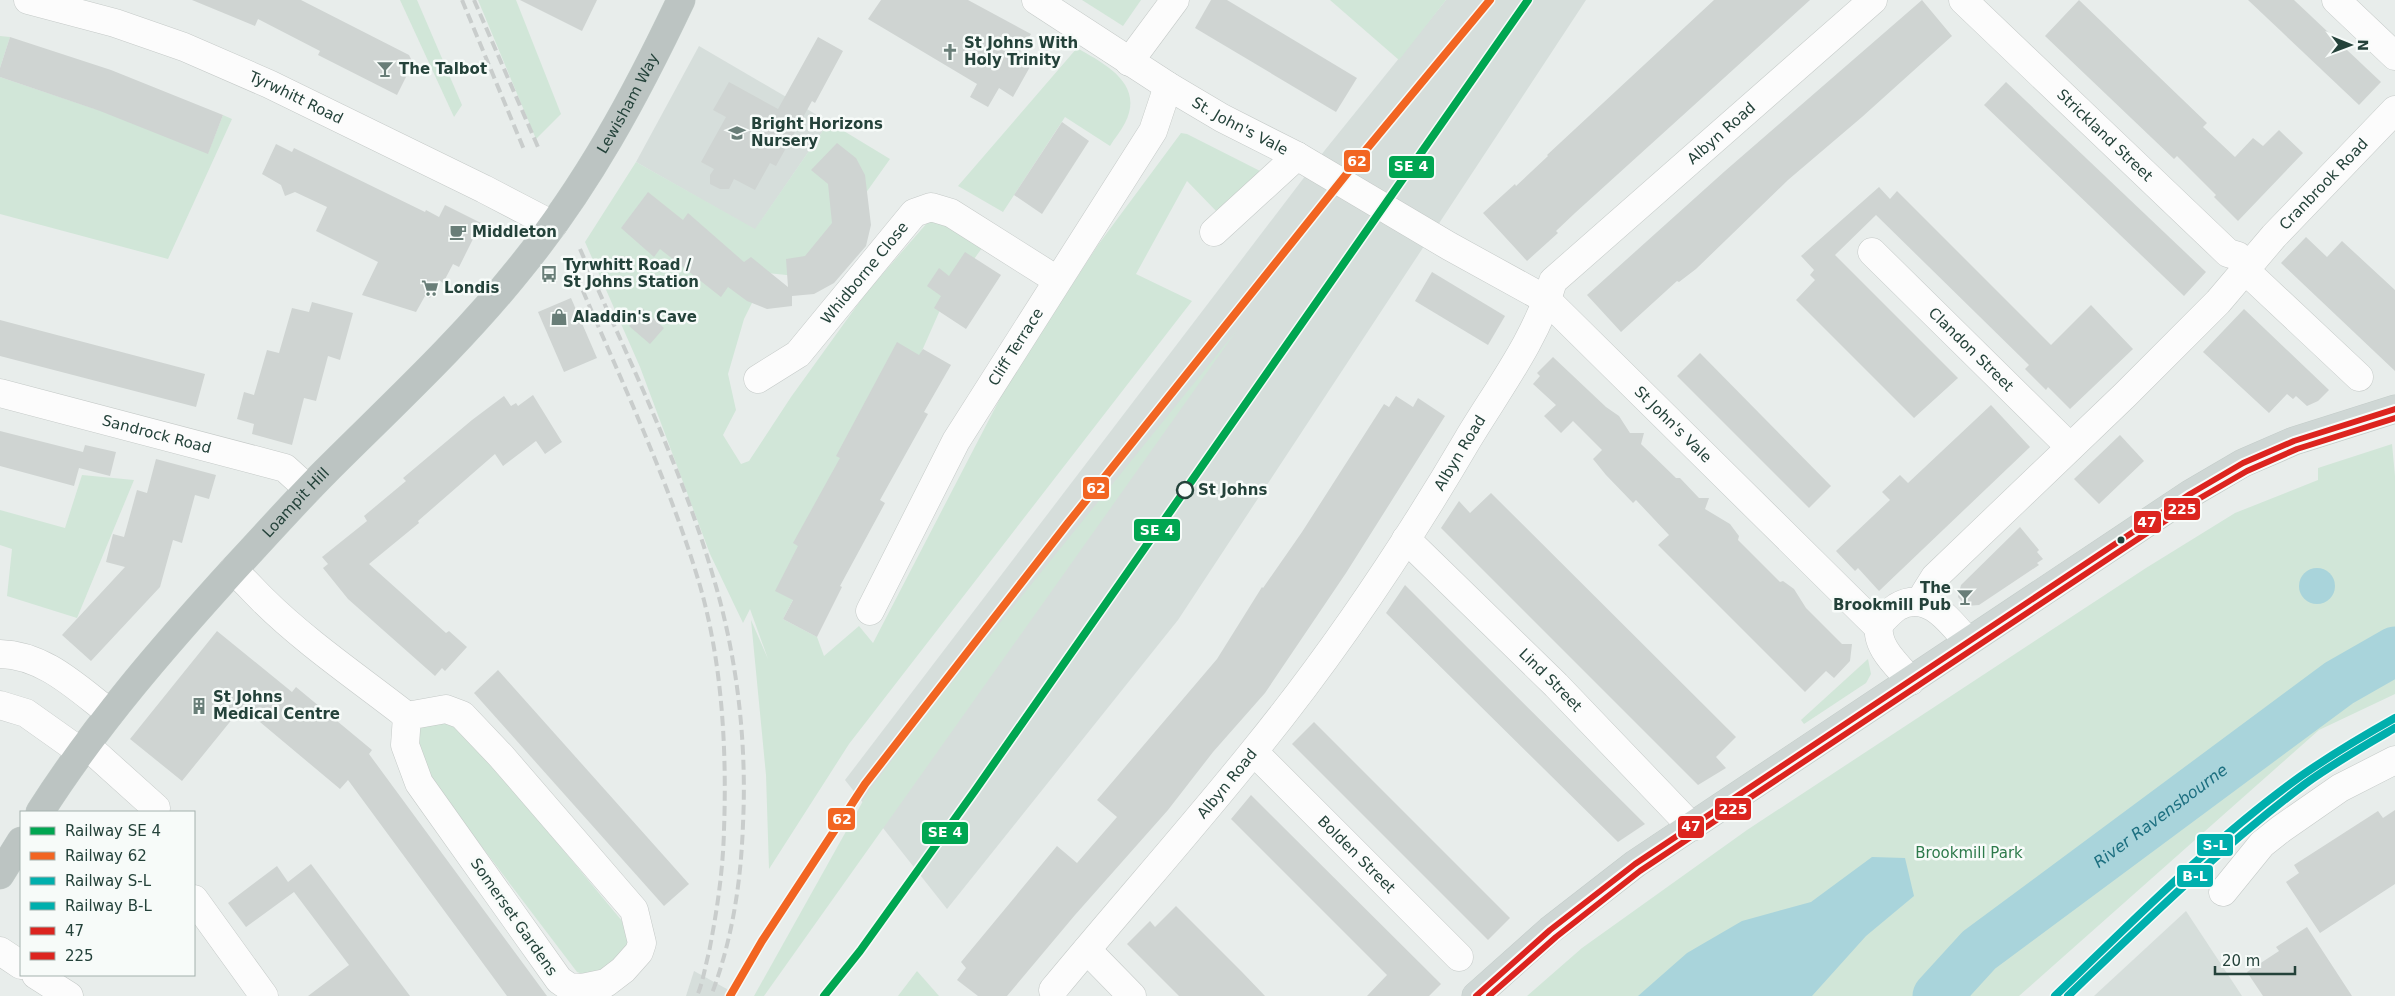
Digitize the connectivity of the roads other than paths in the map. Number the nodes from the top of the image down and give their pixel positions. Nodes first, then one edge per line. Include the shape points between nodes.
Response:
1 (28, 0) edge
2 (681, 0) edge
3 (1036, 0) edge
4 (1175, 0) edge
5 (1872, 0) edge
6 (1963, 0) edge
7 (2336, 0) edge
8 (2395, 56) edge
9 (1129, 62) junction
10 (1168, 86) junction
11 (2395, 110) edge
12 (1297, 156) junction
13 (560, 214) junction
14 (1214, 232) dead end
15 (1449, 246) joint
16 (1872, 252) dead end
17 (2241, 263) junction
18 (1058, 280) junction
19 (1547, 300) junction
20 (2359, 377) dead end
21 (758, 379) dead end
22 (0, 393) edge
23 (2395, 410) edge
24 (2070, 447) junction
25 (308, 489) junction
26 (1406, 539) junction
27 (233, 570) junction
28 (1923, 602) junction
29 (870, 611) dead end
30 (1878, 627) junction
31 (1967, 641) junction
32 (0, 654) edge
33 (1911, 681) junction
34 (0, 705) edge
35 (110, 713) junction
36 (407, 716) junction
37 (83, 749) junction
38 (1254, 752) junction
39 (2395, 760) edge
40 (156, 808) dead end
41 (41, 811) edge
42 (1692, 827) junction
43 (20, 843) edge
44 (0, 875) edge
45 (2223, 892) dead end
46 (195, 900) edge
47 (1086, 950) junction
48 (0, 951) edge
49 (1459, 957) dead end
50 (20, 964) edge
51 (38, 976) edge
52 (1053, 990) dead end
53 (69, 996) edge
54 (264, 996) edge
55 (1132, 996) edge
56 (1476, 996) edge

1 - 13 street, Tyrwhitt Road via 115,23 184,47 269,84 484,189
2 - 13 highway, Lewisham Way via 630,105
3 - 9 street, St. John's Vale
4 - 9 street
5 - 19 street, Albyn Road via 1552,281
6 - 17 street, Strickland Street
7 - 8 street
9 - 10 street, St. John's Vale
10 - 12 street, St. John's Vale
10 - 18 street, Cliff Terrace via 1153,131
11 - 17 street, Cranbrook Road via 2274,236
12 - 14 street
12 - 15 street, St. John's Vale
13 - 25 highway, Loampit Hill via 491,303
15 - 19 street, St John's Vale
16 - 24 street, Clandon Street
17 - 20 street, Strickland Street
17 - 24 street, Cranbrook Road via 2218,302
18 - 21 street, Whidborne Close via 950,213 931,207 914,213 798,354
18 - 29 street, Cliff Terrace via 956,441
19 - 26 street, Albyn Road via 1540,319
19 - 30 street, St John's Vale
22 - 25 street, Sandrock Road via 286,468
23 - 31 main road via 2294,441 2243,463
24 - 28 street, Cranbrook Road via 1935,577
25 - 27 highway, Loampit Hill
26 - 38 street, Albyn Road via 1321,664
26 - 42 street, Lind Street via 1556,685
27 - 35 highway, Loampit Hill via 196,609
27 - 36 street via 310,641
28 - 30 street via 1897,607
28 - 31 street via 1936,607
30 - 33 street, St John's Vale via 1886,652
31 - 33 main road
32 - 35 street via 30,658 48,667
33 - 42 main road
34 - 37 street via 26,713
35 - 37 highway, Loampit Hill
36 - 36 street, Somerset Gardens via 446,708 462,715 634,910 642,943 623,970 606,983 582,988 569,987 559,980 419,782 405,745
37 - 40 street
37 - 41 highway, Loampit Hill
38 - 47 street, Albyn Road
38 - 49 street, Bolden Street
39 - 45 street via 2340,788 2281,829 2262,844
42 - 56 main road via 1635,864 1550,930
43 - 44 highway
46 - 54 street
47 - 52 street, Albyn Road
47 - 55 street
48 - 50 street
51 - 53 street

